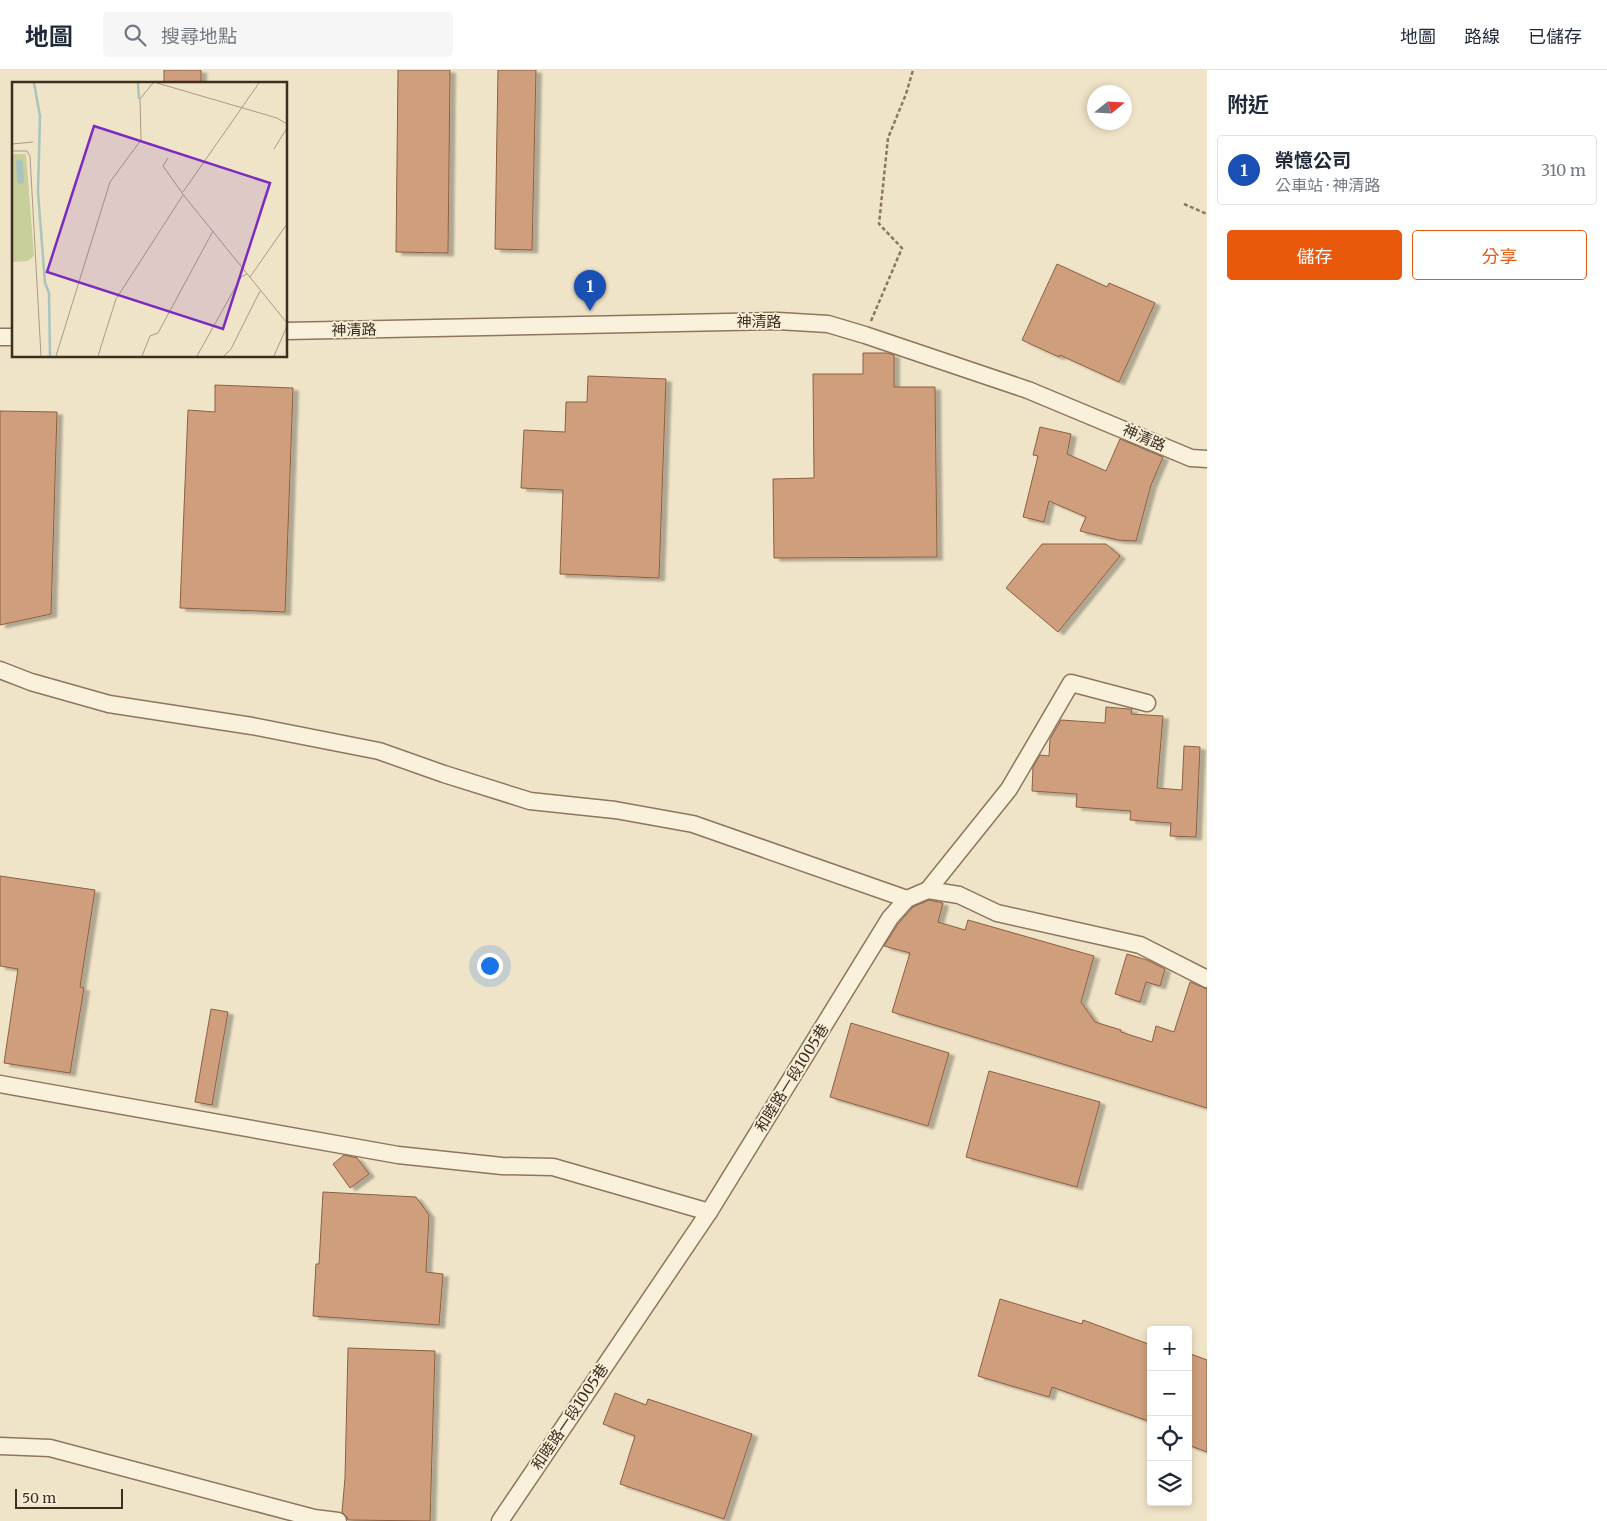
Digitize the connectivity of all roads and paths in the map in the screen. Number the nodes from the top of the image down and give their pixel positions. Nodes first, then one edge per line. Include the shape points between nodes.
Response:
1 (913, 70) edge
2 (1184, 204) dead end
3 (1207, 214) edge
4 (288, 331) edge
5 (865, 335) junction
6 (1207, 459) edge
7 (0, 670) edge
8 (1147, 703) dead end
9 (928, 890) junction
10 (907, 899) junction
11 (1207, 979) edge
12 (0, 1084) edge
13 (709, 1212) junction
14 (0, 1446) edge
15 (338, 1521) edge
16 (500, 1521) edge

1 - 5 path via 888,138 879,224 902,248
2 - 3 path
4 - 5 street, 神清路 via 778,321 828,324
5 - 6 street, 神清路 via 1028,390 1191,458
7 - 10 street via 109,704 252,726 379,751 530,800 693,824
8 - 9 street via 1071,683 1009,790
9 - 10 street, 和睦路一段1005巷
9 - 11 street via 959,895 997,913 1140,945
10 - 13 street, 和睦路一段1005巷 via 890,918
12 - 13 street via 398,1156 502,1166 553,1167
13 - 16 street, 和睦路一段1005巷
14 - 15 street via 50,1448 314,1518

